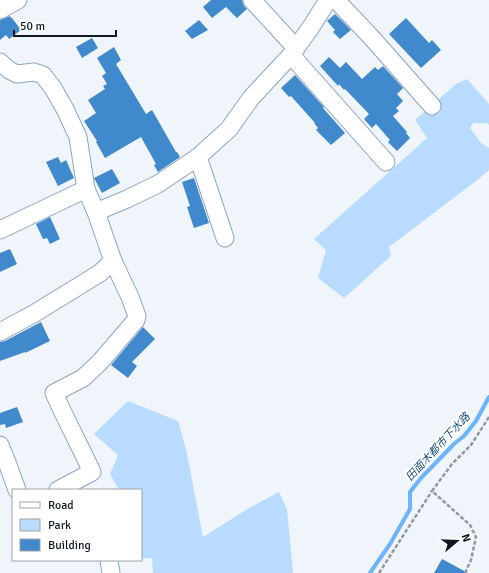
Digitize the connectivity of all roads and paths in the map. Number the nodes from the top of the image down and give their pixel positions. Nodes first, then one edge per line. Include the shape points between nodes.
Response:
1 (18, 0) edge
2 (252, 0) edge
3 (328, 0) edge
4 (336, 0) edge
5 (0, 10) edge
6 (294, 51) junction
7 (0, 62) edge
8 (432, 106) dead end
9 (198, 157) junction
10 (386, 162) dead end
11 (86, 189) junction
12 (96, 212) junction
13 (0, 230) edge
14 (225, 238) dead end
15 (113, 261) junction
16 (0, 332) edge
17 (489, 417) edge
18 (0, 445) edge
19 (83, 484) edge
20 (17, 489) edge
21 (62, 489) edge
22 (432, 491) junction
23 (109, 561) edge
24 (111, 573) edge
25 (379, 573) edge
26 (465, 573) edge

1 - 5 street
2 - 6 street
3 - 6 street
4 - 8 street
6 - 9 street via 251,98 229,129
6 - 10 street
7 - 11 street via 17,74 34,72 43,75 53,88 66,109 78,137
9 - 12 street via 158,184 128,200
9 - 14 street
11 - 12 street
11 - 13 street
12 - 15 street
15 - 16 street via 100,273
15 - 19 street via 130,297 136,320 83,378 54,394 92,472
17 - 22 path via 471,445 452,464
18 - 20 street
19 - 21 street
22 - 25 path
22 - 26 path via 470,525 476,537
23 - 24 street

